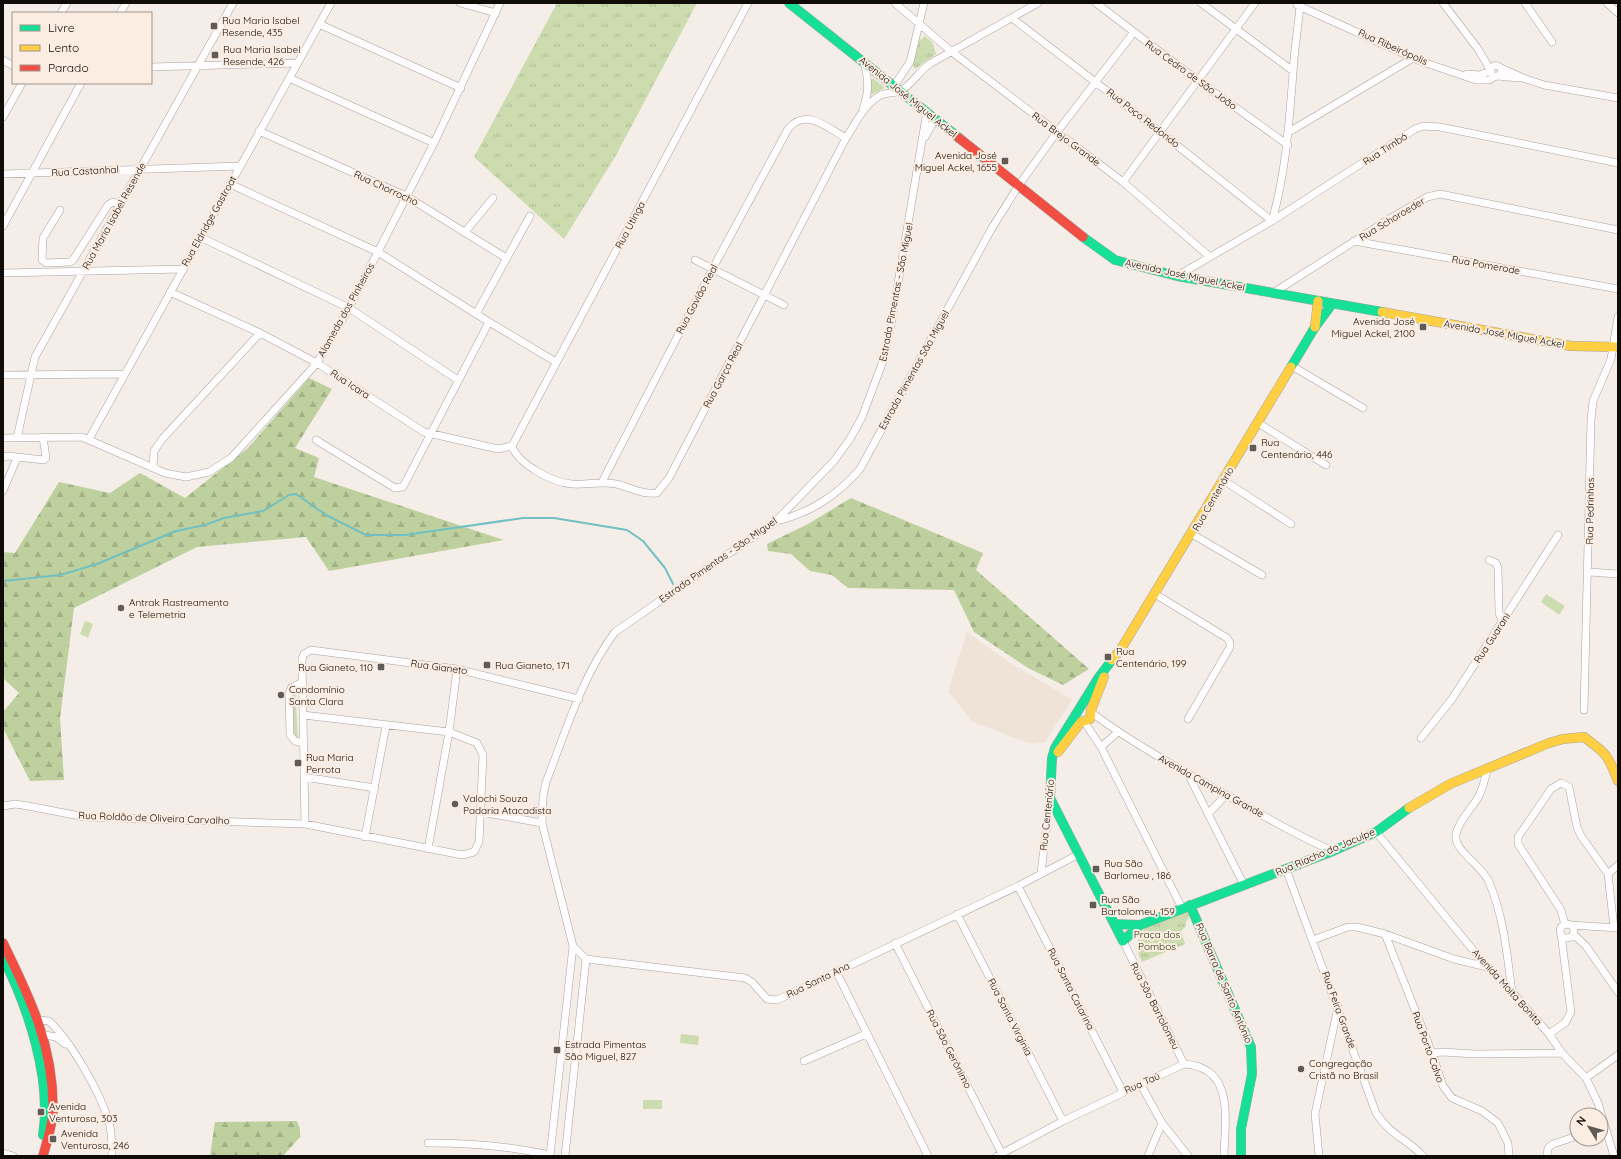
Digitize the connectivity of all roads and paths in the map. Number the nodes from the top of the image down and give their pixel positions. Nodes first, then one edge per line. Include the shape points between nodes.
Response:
1 (67, 3) edge
2 (126, 3) edge
3 (233, 3) edge
4 (331, 3) edge
5 (460, 3) edge
6 (500, 3) edge
7 (748, 3) edge
8 (789, 3) edge
9 (895, 3) edge
10 (924, 3) edge
11 (1038, 3) edge
12 (1096, 3) edge
13 (1201, 3) edge
14 (1255, 3) edge
15 (1443, 3) edge
16 (1525, 3) edge
17 (1608, 3) edge
18 (1297, 4) edge
19 (62, 12) edge
20 (121, 12) edge
21 (496, 13) junction
22 (1618, 13) edge
23 (1012, 18) junction
24 (920, 23) junction
25 (319, 24) junction
26 (1234, 28) junction
27 (1134, 32) junction
28 (1552, 42) dead end
29 (1478, 49) junction
30 (952, 52) junction
31 (1413, 58) junction
32 (3, 60) edge
33 (864, 61) junction
34 (297, 63) junction
35 (12, 65) edge
36 (197, 66) junction
37 (1499, 66) junction
38 (152, 67) edge
39 (908, 67) junction
40 (1293, 70) junction
41 (917, 74) junction
42 (1495, 75) junction
43 (290, 78) junction
44 (1523, 78) junction
45 (1197, 80) junction
46 (1096, 82) junction
47 (21, 84) edge
48 (81, 84) edge
49 (461, 88) junction
50 (898, 88) junction
51 (1618, 98) edge
52 (927, 111) junction
53 (862, 113) junction
54 (3, 117) edge
55 (935, 118) junction
56 (260, 131) junction
57 (1159, 131) junction
58 (1057, 132) junction
59 (1289, 132) junction
60 (846, 138) junction
61 (923, 141) junction
62 (434, 143) junction
63 (1288, 145) junction
64 (1618, 163) edge
65 (240, 166) junction
66 (140, 168) junction
67 (3, 174) edge
68 (32, 174) junction
69 (1123, 182) junction
70 (230, 184) junction
71 (1018, 185) junction
72 (406, 196) junction
73 (493, 198) dead end
74 (120, 206) junction
75 (60, 210) dead end
76 (530, 216) dead end
77 (1272, 221) junction
78 (3, 226) edge
79 (1618, 230) edge
80 (465, 232) junction
81 (200, 237) junction
82 (1354, 241) junction
83 (378, 252) junction
84 (1210, 257) junction
85 (506, 258) junction
86 (695, 260) dead end
87 (713, 268) junction
88 (182, 269) junction
89 (85, 270) junction
90 (3, 273) edge
91 (1177, 276) junction
92 (1618, 289) edge
93 (170, 292) junction
94 (1273, 292) junction
95 (765, 296) junction
96 (1318, 301) junction
97 (1332, 304) junction
98 (784, 305) dead end
99 (349, 308) junction
100 (476, 314) junction
101 (1618, 320) edge
102 (489, 322) junction
103 (1315, 327) junction
104 (260, 333) junction
105 (1616, 346) edge
106 (556, 362) junction
107 (317, 363) junction
108 (1292, 366) junction
109 (30, 374) junction
110 (125, 374) junction
111 (3, 375) edge
112 (458, 380) junction
113 (1363, 408) dead end
114 (1258, 423) junction
115 (430, 434) junction
116 (44, 437) junction
117 (3, 438) edge
118 (17, 438) junction
119 (89, 439) junction
120 (316, 440) dead end
121 (512, 446) junction
122 (3, 457) edge
123 (17, 458) junction
124 (1326, 465) dead end
125 (153, 468) junction
126 (1223, 480) junction
127 (602, 482) junction
128 (3, 491) edge
129 (776, 521) junction
130 (1291, 524) dead end
131 (1192, 534) junction
132 (1558, 535) dead end
133 (1489, 560) dead end
134 (1589, 572) junction
135 (1618, 574) edge
136 (1262, 575) dead end
137 (1155, 594) junction
138 (1503, 622) junction
139 (458, 669) junction
140 (1106, 669) junction
141 (302, 682) junction
142 (579, 699) junction
143 (1078, 709) junction
144 (1584, 710) dead end
145 (1092, 711) junction
146 (303, 715) junction
147 (1188, 719) dead end
148 (1083, 722) junction
149 (386, 726) junction
150 (449, 732) junction
151 (1118, 732) junction
152 (1421, 738) dead end
153 (303, 744) junction
154 (1100, 747) junction
155 (1052, 758) junction
156 (1487, 770) junction
157 (1188, 774) junction
158 (304, 777) junction
159 (1618, 781) edge
160 (375, 788) junction
161 (1226, 795) junction
162 (1050, 798) junction
163 (3, 806) edge
164 (481, 812) junction
165 (1208, 814) junction
166 (542, 823) junction
167 (305, 824) junction
168 (1376, 832) junction
169 (366, 836) junction
170 (428, 848) junction
171 (1333, 851) junction
172 (1079, 854) junction
173 (1618, 866) edge
174 (1286, 869) junction
175 (1041, 873) junction
176 (1608, 874) junction
177 (1244, 885) junction
178 (1018, 886) junction
179 (1186, 906) junction
180 (957, 914) junction
181 (1115, 924) junction
182 (1140, 925) junction
183 (1568, 925) junction
184 (1616, 928) edge
185 (1385, 934) junction
186 (1561, 934) junction
187 (1573, 934) junction
188 (1313, 940) junction
189 (1123, 941) junction
190 (3, 943) edge
191 (895, 943) junction
192 (573, 946) junction
193 (3, 958) edge
194 (586, 958) junction
195 (1487, 967) junction
196 (836, 971) junction
197 (1512, 992) junction
198 (1618, 992) edge
199 (1338, 1007) junction
200 (34, 1021) junction
201 (38, 1034) junction
202 (866, 1034) junction
203 (1549, 1034) junction
204 (71, 1047) junction
205 (1432, 1053) junction
206 (1562, 1053) junction
207 (1618, 1055) edge
208 (804, 1061) dead end
209 (1184, 1064) junction
210 (1586, 1078) junction
211 (1141, 1084) junction
212 (1124, 1092) junction
213 (1599, 1107) edge
214 (1062, 1121) junction
215 (1162, 1122) junction
216 (1569, 1139) edge
217 (1614, 1142) edge
218 (428, 1143) dead end
219 (3, 1153) edge
220 (1000, 1155) edge
221 (13, 1156) edge
222 (37, 1156) edge
223 (43, 1156) edge
224 (112, 1156) edge
225 (550, 1156) edge
226 (566, 1156) edge
227 (928, 1156) edge
228 (1148, 1156) edge
229 (1188, 1156) edge
230 (1224, 1156) edge
231 (1241, 1156) edge
232 (1319, 1156) edge
233 (1423, 1156) edge
234 (1509, 1156) edge
235 (1547, 1156) edge
236 (1614, 1156) edge

1 - 19 street
2 - 20 street
3 - 36 street, Rua Maria Isabel Resende
4 - 25 street, Rua Eldridge Gastroat
5 - 21 street
6 - 21 street, Alameda dos Pinheiros
7 - 106 street, Rua Utinga
8 - 33 street, Avenida José Miguel Ackel
9 - 24 street, Rua Brejo Grande
10 - 24 street
11 - 23 street
12 - 27 street, Rua Cedro de São João
13 - 26 street
14 - 26 street
15 - 29 street
16 - 28 street
17 - 22 street
18 - 31 street, Rua Ribeirópolis
18 - 40 street
21 - 49 street, Alameda dos Pinheiros
23 - 30 street
23 - 46 street, Rua Poço Redondo
24 - 30 street, Rua Brejo Grande
24 - 39 street
25 - 34 street, Rua Eldridge Gastroat
25 - 49 street
26 - 40 street
26 - 45 street
27 - 45 street, Rua Cedro de São João
27 - 46 street, Estrada Pimentas São Miguel
29 - 37 street
29 - 42 street
30 - 41 street
30 - 58 street, Rua Brejo Grande
31 - 42 street, Rua Ribeirópolis via 1462,75
31 - 59 street
32 - 35 street
33 - 50 street, Avenida José Miguel Ackel
33 - 53 street via 869,92
34 - 36 street
34 - 43 street, Rua Eldridge Gastroat
36 - 38 street
36 - 66 street, Rua Maria Isabel Resende
37 - 42 street via 1493,66
37 - 44 street
39 - 41 street
39 - 50 street
40 - 59 street
41 - 50 street
42 - 44 street
43 - 56 street, Rua Eldridge Gastroat
43 - 62 street
44 - 51 street via 1544,85
45 - 57 street
45 - 63 street, Rua Cedro de São João
46 - 57 street, Rua Poço Redondo
46 - 58 street, Estrada Pimentas São Miguel
47 - 54 street
48 - 68 street
49 - 62 street, Alameda dos Pinheiros
50 - 52 street, Avenida José Miguel Ackel
50 - 53 street via 881,95
52 - 55 street, Avenida José Miguel Ackel
52 - 61 street, Estrada Pimentas - São Miguel
53 - 60 street, Rua Garça Real
55 - 61 street
55 - 71 street, Avenida José Miguel Ackel
56 - 65 street, Rua Eldridge Gastroat
56 - 72 street, Rua Chorrocho
57 - 69 street
57 - 77 street, Rua Poço Redondo
58 - 69 street, Rua Brejo Grande
58 - 71 street, Estrada Pimentas São Miguel
59 - 63 street
60 - 87 street, Rua Gavião Real via 805,118 798,120 788,129
60 - 95 street, Rua Garça Real
61 - 129 street, Estrada Pimentas - São Miguel via 891,325 875,386 850,439 834,461
62 - 72 street, Alameda dos Pinheiros
63 - 77 street via 1280,196
64 - 77 street, Rua Timbó via 1440,127 1423,126
65 - 66 street, Rua Castanhal
65 - 70 street, Rua Eldridge Gastroat
66 - 68 street, Rua Castanhal
66 - 74 street, Rua Maria Isabel Resende
67 - 68 street, Rua Castanhal
68 - 78 street
69 - 84 street, Rua Brejo Grande
70 - 81 street, Rua Eldridge Gastroat
70 - 83 street
71 - 91 street, Avenida José Miguel Ackel via 1111,258
71 - 129 street, Estrada Pimentas São Miguel via 860,469 848,482 821,502 791,518
72 - 80 street, Rua Chorrocho
72 - 83 street, Alameda dos Pinheiros
73 - 80 street
74 - 75 street via 113,202 108,205 74,260 46,263 42,260 42,240
74 - 89 street, Rua Maria Isabel Resende
76 - 85 street
77 - 84 street, Rua Timbó
79 - 82 street, Rua Schoroeder via 1440,194 1427,197
80 - 85 street, Rua Chorrocho
81 - 88 street, Rua Eldridge Gastroat
81 - 99 street
82 - 92 street, Rua Pomerode
82 - 94 street, Rua Schoroeder
83 - 99 street, Alameda dos Pinheiros
83 - 100 street
84 - 91 street, Rua Timbó
85 - 100 street
86 - 87 street
87 - 95 street
87 - 127 street, Rua Gavião Real
88 - 89 street
88 - 93 street, Rua Eldridge Gastroat
89 - 90 street
89 - 109 street, Rua Maria Isabel Resende via 40,348
91 - 94 street, Avenida José Miguel Ackel
93 - 104 street, Rua Icara
93 - 110 street, Rua Eldridge Gastroat
94 - 96 street, Avenida José Miguel Ackel
95 - 98 street
95 - 127 street, Rua Garça Real via 663,487 657,493 650,494
96 - 97 street, Avenida José Miguel Ackel
96 - 103 street, Rua Centenário
97 - 103 street, Rua Centenário
97 - 105 street, Avenida José Miguel Ackel via 1571,346
99 - 107 street, Alameda dos Pinheiros
99 - 112 street
100 - 102 street
101 - 105 street, Rua Pedrinhas
102 - 106 street
102 - 112 street
103 - 108 street, Rua Centenário
104 - 107 street, Rua Icara
104 - 125 street via 163,438 154,451
105 - 134 street, Rua Pedrinhas via 1593,401
106 - 121 street, Rua Utinga
107 - 115 street, Rua Icara via 409,424
107 - 125 street, Alameda dos Pinheiros via 240,448 219,467 186,477
108 - 113 street
108 - 114 street, Rua Centenário
109 - 110 street
109 - 111 street
109 - 118 street, Rua Maria Isabel Resende
110 - 119 street, Rua Eldridge Gastroat
112 - 115 street
114 - 124 street
114 - 126 street, Rua Centenário
115 - 120 street via 403,487 395,488
115 - 121 street, Rua Icara via 498,449
116 - 118 street, Alameda dos Pinheiros
116 - 119 street, Alameda dos Pinheiros via 74,436
116 - 123 street via 44,460
117 - 118 street, Alameda dos Pinheiros
119 - 125 street, Alameda dos Pinheiros
121 - 127 street, Rua Garça Real via 520,459 555,480 571,484
122 - 123 street
123 - 128 street
126 - 130 street
126 - 131 street, Rua Centenário
129 - 142 street, Estrada Pimentas - São Miguel via 615,632 597,659
131 - 136 street
131 - 137 street, Rua Centenário
132 - 138 street, Rua Guarani
133 - 138 street via 1496,563 1498,568 1498,613
134 - 135 street
134 - 144 street, Rua Pedrinhas
137 - 140 street, Rua Centenário
137 - 147 street via 1230,642 1230,647
138 - 152 street, Rua Guarani via 1452,699
139 - 141 street, Rua Gianeto via 311,650 304,654 302,659
139 - 142 street, Rua Gianeto
139 - 150 street
140 - 143 street, Rua Centenário
140 - 145 street, Rua Centenário
141 - 146 street
141 - 153 street via 290,688 289,702 290,735 295,741
142 - 166 street via 546,782
143 - 145 street via 1086,706
143 - 148 street via 1076,718
143 - 155 street, Rua Centenário via 1057,742
145 - 148 street, Rua Centenário via 1090,719
145 - 151 street, Avenida Campina Grande
146 - 149 street
146 - 153 street
148 - 154 street
148 - 155 street, Rua Centenário
149 - 150 street
149 - 160 street
150 - 164 street via 473,740 482,750
150 - 170 street
151 - 154 street
151 - 157 street, Avenida Campina Grande
153 - 158 street
154 - 179 street
155 - 162 street, Rua Centenário
156 - 159 street, Rua Riacho do Jacuípe via 1549,742 1584,737 1609,758
156 - 168 street, Rua Riacho do Jacuípe via 1434,792
156 - 197 street via 1483,786 1456,833 1456,840 1489,881 1505,936
157 - 161 street, Avenida Campina Grande
157 - 165 street
158 - 160 street
158 - 167 street
160 - 169 street
161 - 165 street
161 - 171 street, Avenida Campina Grande via 1296,834
162 - 172 street, Rua São Bartolomeu
162 - 175 street, Rua Centenário
163 - 167 street, Rua Roldão de Oliveira Carvalho via 15,804 85,817
164 - 166 street
164 - 170 street, Rua Roldão de Oliveira Carvalho via 479,842 474,852 462,855
165 - 177 street
166 - 192 street
167 - 169 street, Rua Roldão de Oliveira Carvalho
168 - 171 street, Rua Riacho do Jacuípe
168 - 195 street, Avenida Moita Bonita
169 - 170 street, Rua Roldão de Oliveira Carvalho
171 - 174 street, Rua Riacho do Jacuípe
172 - 175 street, Rua Santa Ana
172 - 181 street, Rua São Bartolomeu
173 - 176 street
174 - 177 street, Rua Riacho do Jacuípe
174 - 188 street, Rua Feira Grande
175 - 178 street, Rua Santa Ana
176 - 183 street via 1581,836 1569,787 1564,783 1558,783 1551,789 1518,837 1518,844
176 - 184 street
177 - 179 street, Rua Riacho do Jacuípe
178 - 180 street, Rua Santa Ana
178 - 212 street, Rua Santa Catarina
179 - 182 street, Rua Riacho do Jacuípe
179 - 231 street, Rua Barra de Santo Antônio via 1251,1047 1253,1069 1240,1132
180 - 191 street, Rua Santa Ana
180 - 214 street, Rua Santa Virgínia
181 - 182 street, Rua Riacho do Jacuípe
181 - 189 street, Rua São Bartolomeu
182 - 189 street, Rua Riacho do Jacuípe
183 - 184 street
183 - 186 street via 1562,927
183 - 187 street via 1574,930
185 - 188 street via 1348,927
185 - 195 street via 1454,959
185 - 205 street, Rua Porto Calvo
186 - 187 street via 1568,938
186 - 203 street via 1571,1012 1565,1023
187 - 198 street via 1586,946
188 - 199 street, Rua Feira Grande
189 - 209 street, Rua São Bartolomeu
190 - 200 street via 25,987
191 - 196 street, Rua Santa Ana
191 - 220 street, Rua São Gerônimo
192 - 194 street
192 - 225 street
193 - 200 street
194 - 196 street, Rua Santa Ana via 745,978 772,1001
194 - 226 street
195 - 197 street, Avenida Moita Bonita
196 - 202 street
197 - 203 street, Avenida Moita Bonita
199 - 232 street via 1314,1114
199 - 233 street, Rua Feira Grande via 1376,1113 1392,1133
200 - 201 street
200 - 204 street via 49,1021
201 - 204 street via 56,1037
201 - 222 street via 45,1111 44,1131
201 - 223 street via 48,1053 53,1109
202 - 208 street
202 - 227 street via 899,1094
203 - 206 street, Avenida Moita Bonita
204 - 224 street via 103,1104 109,1123
205 - 206 street
205 - 234 street, Rua Porto Calvo via 1447,1092 1452,1098 1491,1116 1498,1123 1508,1143
206 - 210 street, Avenida Moita Bonita
207 - 210 street
209 - 211 street, Rua Taú
209 - 230 street via 1207,1069 1220,1084 1225,1108
210 - 213 street, Avenida Moita Bonita
211 - 212 street, Rua Taú
211 - 215 street
212 - 214 street, Rua Taú
214 - 220 street, Rua Taú
215 - 228 street
215 - 229 street
216 - 235 street via 1553,1144 1548,1148
217 - 236 street, Avenida Moita Bonita
218 - 225 street via 475,1143 519,1148
219 - 221 street

